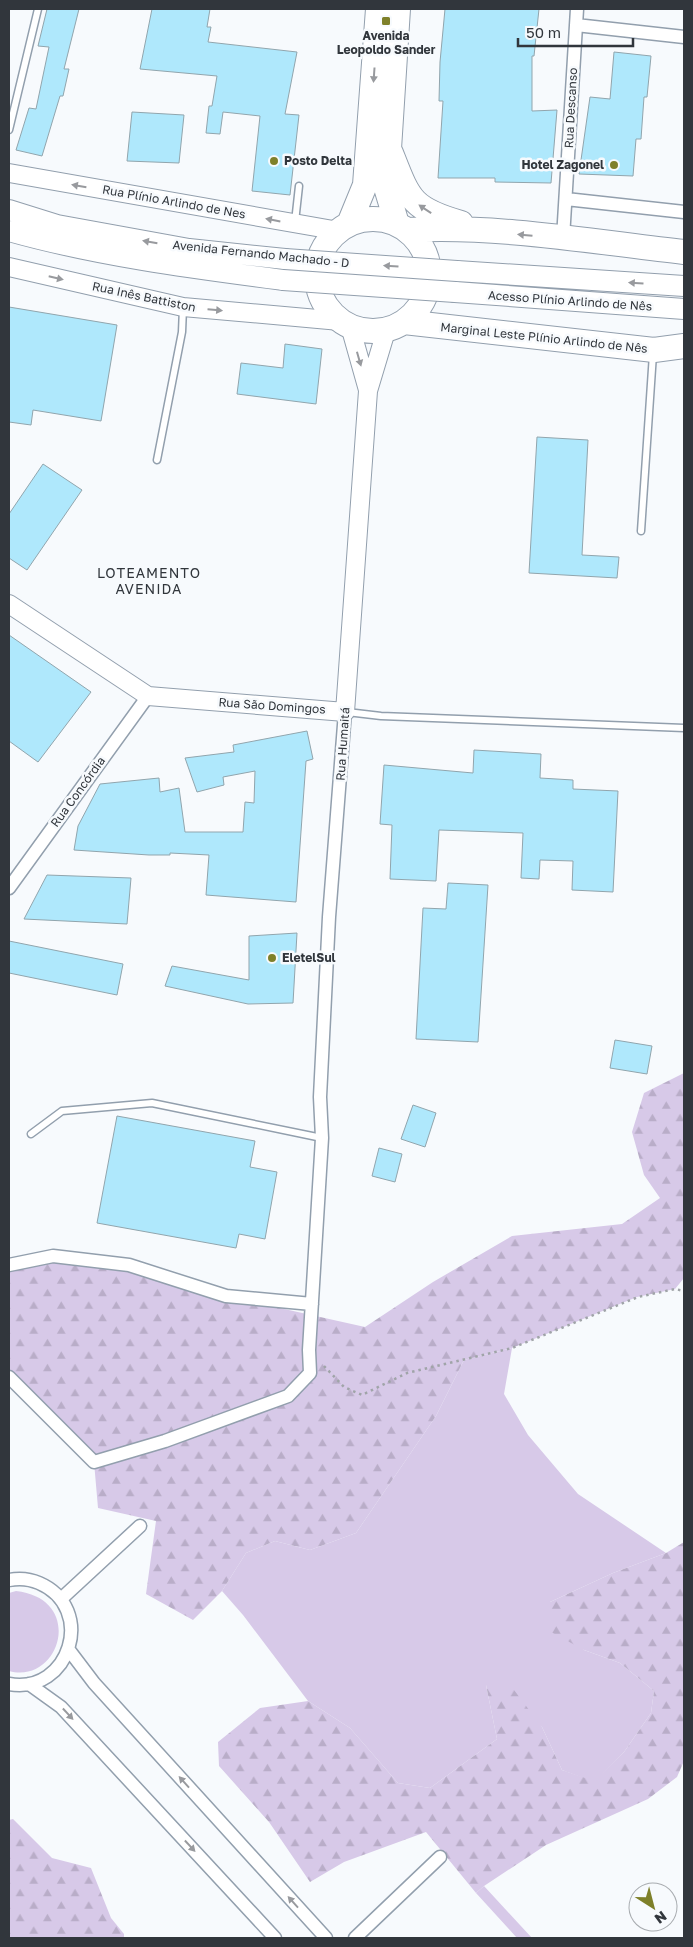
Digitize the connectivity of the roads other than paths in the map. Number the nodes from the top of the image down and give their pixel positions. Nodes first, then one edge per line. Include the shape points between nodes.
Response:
1 (38, 9) edge
2 (378, 9) edge
3 (398, 9) edge
4 (577, 9) edge
5 (576, 25) junction
6 (684, 37) edge
7 (9, 130) edge
8 (389, 150) junction
9 (9, 173) edge
10 (299, 186) dead end
11 (566, 199) junction
12 (9, 210) edge
13 (684, 212) edge
14 (295, 224) junction
15 (402, 227) junction
16 (344, 228) junction
17 (9, 231) edge
18 (486, 232) junction
19 (564, 238) junction
20 (684, 252) edge
21 (9, 267) edge
22 (457, 271) joint
23 (684, 286) edge
24 (455, 292) joint
25 (183, 307) junction
26 (684, 309) edge
27 (345, 324) junction
28 (395, 326) junction
29 (684, 346) edge
30 (654, 350) junction
31 (684, 353) edge
32 (368, 391) junction
33 (158, 460) dead end
34 (641, 531) dead end
35 (9, 604) edge
36 (148, 696) junction
37 (345, 712) junction
38 (684, 728) edge
39 (9, 888) edge
40 (31, 1134) dead end
41 (322, 1138) junction
42 (9, 1265) edge
43 (312, 1304) junction
44 (9, 1378) edge
45 (140, 1526) dead end
46 (11, 1578) edge
47 (61, 1599) junction
48 (69, 1650) junction
49 (9, 1684) edge
50 (29, 1684) junction
51 (440, 1857) dead end
52 (275, 1938) edge
53 (326, 1938) edge
54 (355, 1938) edge

1 - 7 lane
2 -> 16 highway via 365,185
3 - 8 highway
4 - 5 street, Rua Descanso
5 - 6 street
5 - 11 street, Rua Descanso
8 - 15 highway via 385,184
18 -> 8 highway via 443,219 414,201
14 -> 9 street, Rua Plínio Arlindo de Nes
10 - 14 lane
11 - 13 street
11 - 19 street, Rua Descanso
22 -> 12 main road, Avenida Fernando Machado - D, bridge via 189,249 56,225
14 - 16 street, Rua Plínio Arlindo de Nes
15 - 16 highway via 373,219 361,220
15 - 18 highway
15 - 28 highway via 417,239 430,273 423,301 413,315
16 - 27 highway via 323,250 317,274 325,305
17 - 24 main road, Avenida Fernando Machado - D, bridge via 66,246 192,268 283,280
19 -> 18 highway
19 - 20 highway
21 -> 25 street, Rua Inês Battiston
23 -> 22 main road, Acesso Plínio Arlindo de Nês
24 - 26 main road, Acesso Plínio Arlindo de Nês
25 -> 27 street, Rua Inês Battiston
25 - 33 lane via 182,332
27 - 28 highway via 366,331
27 -> 32 street, Rua Humaitá
28 - 30 highway, Marginal Leste Plínio Arlindo de Nês
28 - 32 street, Rua Humaitá
29 - 30 highway
30 - 31 street, Marginal Leste Plínio Arlindo de Nês
30 - 34 lane
32 - 37 street, Rua Humaitá
35 - 36 street, Rua São Domingos
36 - 37 street, Rua São Domingos
36 - 39 street, Rua Concórdia
37 - 38 lane, Rua São Domingos
37 - 41 street, Rua Humaitá via 329,917 320,1097
40 - 41 lane via 62,1111 152,1103
41 - 43 street, Rua Humaitá
42 - 43 street via 54,1256 129,1265 226,1296
43 - 44 street, Rua Humaitá via 310,1373 288,1396 165,1441 94,1462
45 - 47 street
46 - 47 street via 32,1580 48,1587
47 - 48 street via 69,1614 72,1632
48 - 50 street via 60,1666 46,1678
53 -> 48 street via 94,1683
49 - 50 street
50 -> 52 street via 61,1707
51 - 54 street

